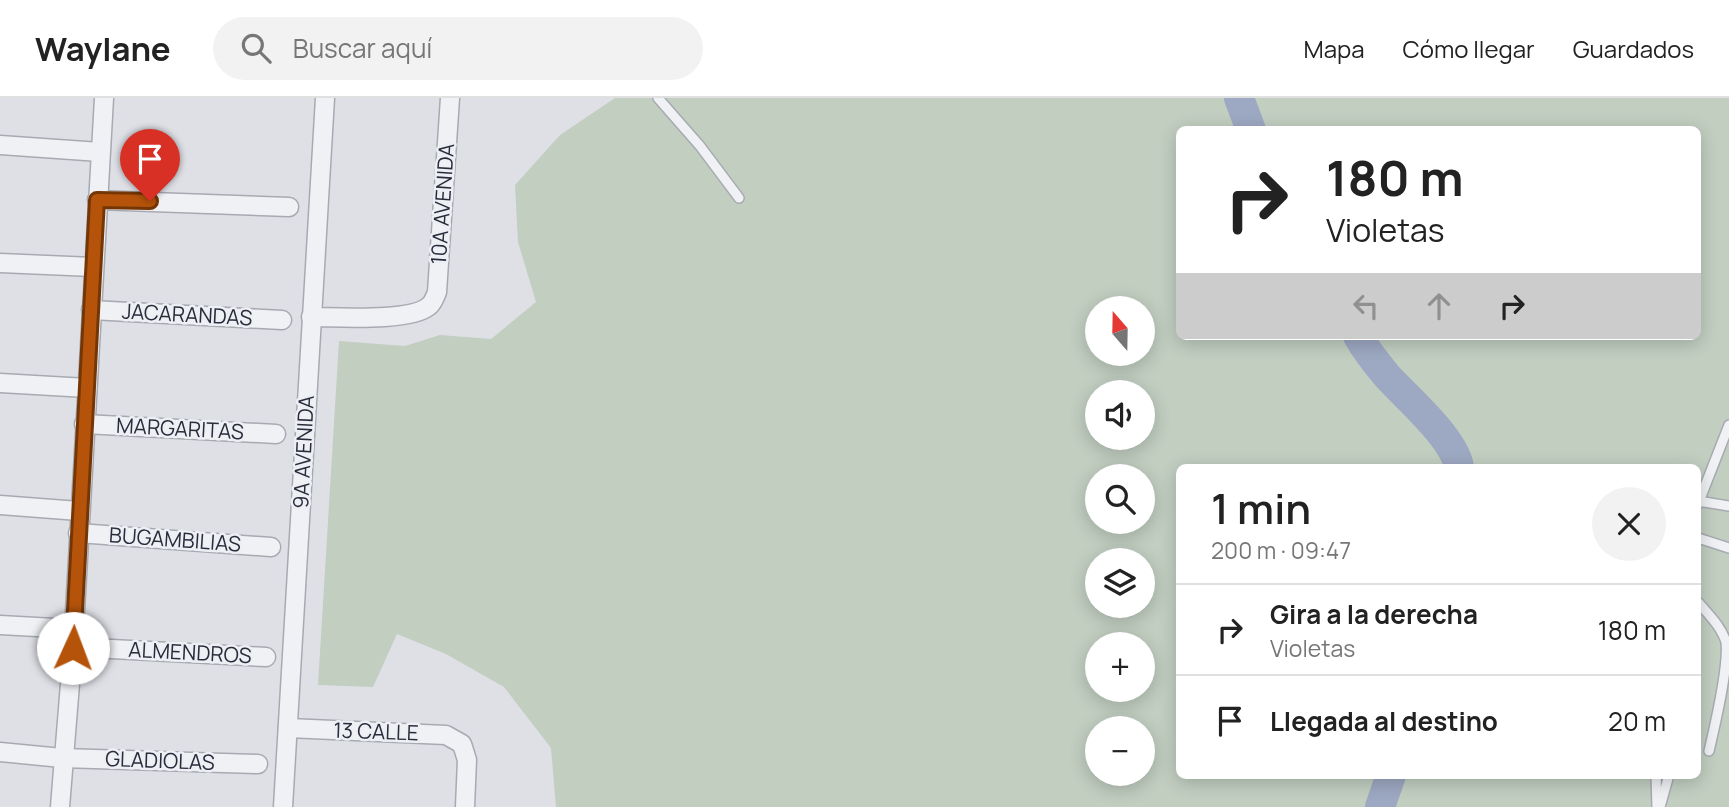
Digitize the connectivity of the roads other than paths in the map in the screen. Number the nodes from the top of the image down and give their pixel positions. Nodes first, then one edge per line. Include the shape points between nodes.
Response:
1 (104, 98) edge
2 (325, 98) edge
3 (450, 98) edge
4 (659, 98) edge
5 (0, 145) edge
6 (100, 152) junction
7 (739, 198) dead end
8 (97, 200) junction
9 (289, 207) dead end
10 (0, 263) edge
11 (93, 267) junction
12 (91, 310) junction
13 (312, 317) junction
14 (282, 320) dead end
15 (0, 383) edge
16 (87, 388) junction
17 (84, 424) junction
18 (1729, 425) edge
19 (276, 433) dead end
20 (1727, 436) edge
21 (1701, 495) edge
22 (1701, 502) edge
23 (0, 505) edge
24 (1729, 506) edge
25 (79, 511) junction
26 (78, 533) junction
27 (1701, 539) edge
28 (271, 547) dead end
29 (1729, 548) edge
30 (1701, 605) edge
31 (0, 625) edge
32 (73, 638) junction
33 (266, 657) dead end
34 (288, 729) junction
35 (1709, 751) dead end
36 (0, 752) edge
37 (62, 758) junction
38 (258, 764) dead end
39 (1656, 779) edge
40 (1668, 779) edge
41 (60, 807) edge
42 (283, 807) edge
43 (465, 807) edge
44 (1658, 807) edge

1 - 6 street
2 - 13 street, 9A AVENIDA
3 - 13 street, 10A AVENIDA via 437,292 428,307 409,316
4 - 7 lane
5 - 6 street
6 - 8 street
8 - 9 street
8 - 11 street
10 - 11 street
11 - 12 street
12 - 14 street, JACARANDAS
12 - 16 street
13 - 34 street, 9A AVENIDA
15 - 16 street
16 - 17 street
17 - 19 street, MARGARITAS
17 - 25 street
18 - 20 lane
20 - 21 lane
22 - 24 lane
23 - 25 street
25 - 26 street
26 - 28 street, BUGAMBILIAS
26 - 32 street
27 - 29 lane
30 - 35 lane via 1718,625 1726,644 1727,664
31 - 32 street, ALMENDROS
32 - 33 street, ALMENDROS
32 - 37 street
34 - 42 street, 9A AVENIDA
34 - 43 street, 13 CALLE via 446,735 462,744 467,760
36 - 37 street
37 - 38 street, GLADIOLAS
37 - 41 street
39 - 44 lane
40 - 44 lane

